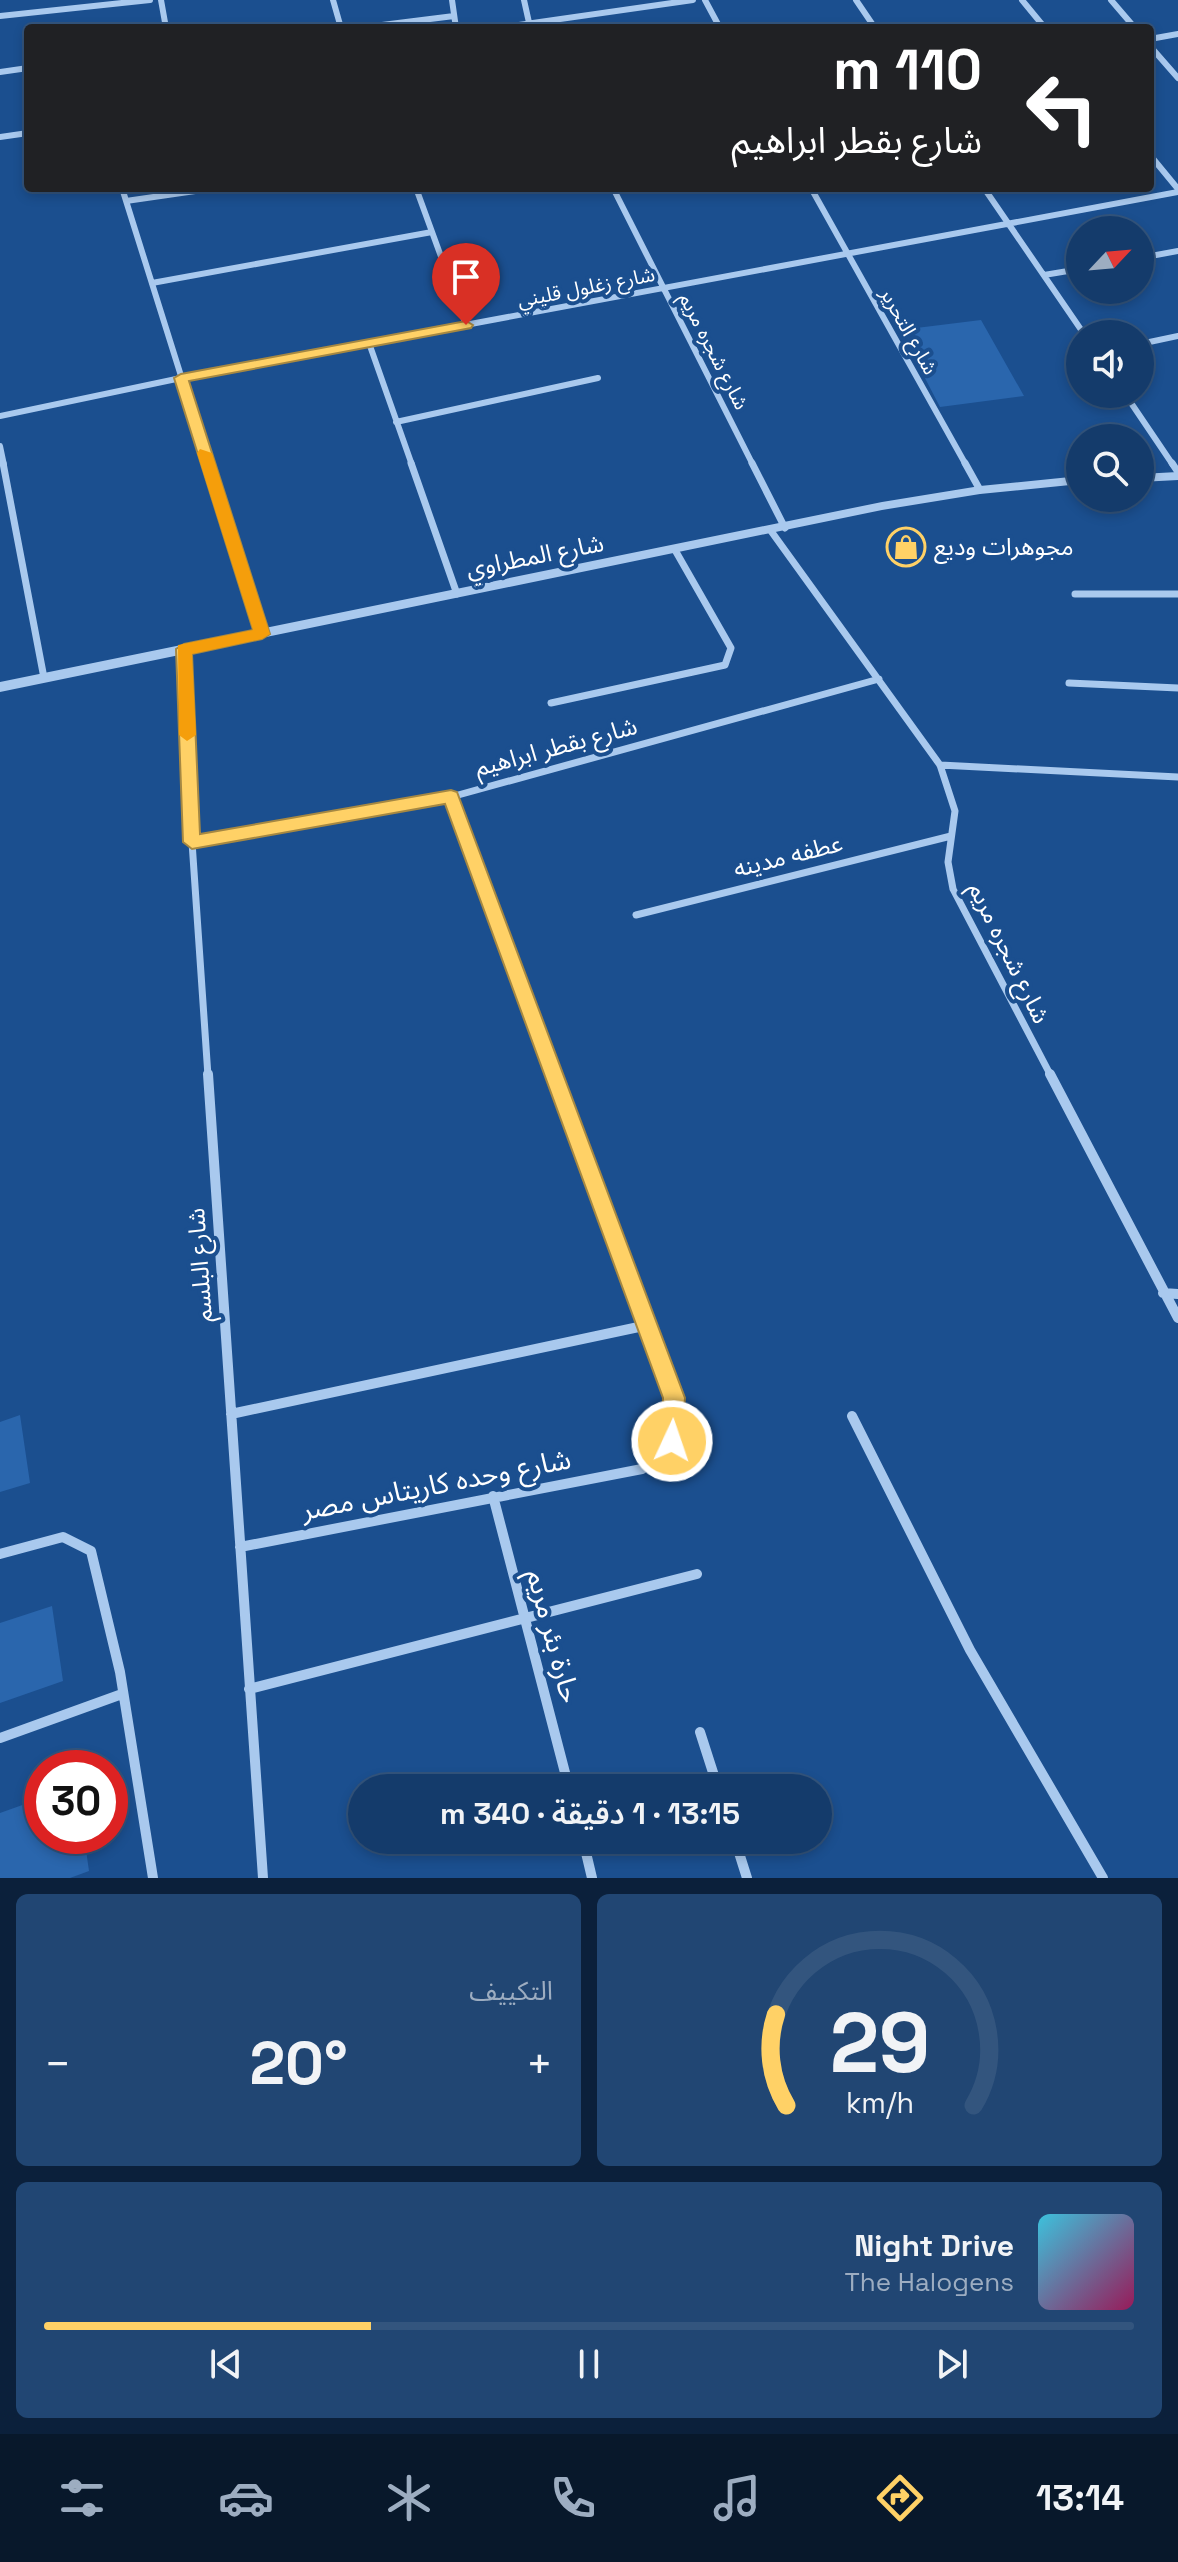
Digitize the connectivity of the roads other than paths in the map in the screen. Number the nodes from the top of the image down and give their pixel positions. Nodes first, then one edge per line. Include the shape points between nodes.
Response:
1 (150, 0) edge
2 (161, 0) edge
3 (333, 0) edge
4 (452, 0) edge
5 (524, 0) edge
6 (693, 0) edge
7 (705, 0) edge
8 (856, 0) edge
9 (1022, 0) edge
10 (1111, 0) edge
11 (0, 16) edge
12 (454, 16) junction
13 (165, 24) edge
14 (340, 24) edge
15 (390, 24) edge
16 (455, 24) edge
17 (529, 24) edge
18 (542, 24) edge
19 (718, 24) edge
20 (872, 24) edge
21 (1042, 24) edge
22 (1132, 24) edge
23 (1178, 34) edge
24 (1154, 38) edge
25 (1154, 51) edge
26 (24, 69) edge
27 (0, 72) edge
28 (1178, 78) edge
29 (24, 134) edge
30 (0, 137) edge
31 (1154, 160) edge
32 (1178, 191) edge
33 (123, 192) edge
34 (188, 192) edge
35 (417, 192) edge
36 (615, 192) edge
37 (813, 192) edge
38 (987, 192) edge
39 (126, 201) junction
40 (1009, 224) junction
41 (432, 232) junction
42 (1178, 251) edge
43 (848, 254) junction
44 (1154, 255) edge
45 (1066, 271) edge
46 (1044, 275) junction
47 (152, 283) junction
48 (665, 288) junction
49 (1075, 320) edge
50 (466, 325) junction
51 (1178, 336) edge
52 (1154, 341) edge
53 (369, 343) junction
54 (181, 378) junction
55 (598, 378) dead end
56 (1134, 408) edge
57 (0, 416) edge
58 (396, 422) junction
59 (0, 446) edge
60 (1178, 474) edge
61 (1154, 477) edge
62 (1066, 481) edge
63 (980, 490) junction
64 (785, 528) junction
65 (771, 531) junction
66 (675, 550) junction
67 (457, 594) junction
68 (1075, 594) dead end
69 (1178, 594) edge
70 (262, 634) junction
71 (184, 649) junction
72 (44, 678) junction
73 (879, 679) junction
74 (1069, 683) dead end
75 (0, 687) edge
76 (1178, 688) edge
77 (551, 703) dead end
78 (940, 765) junction
79 (1178, 777) edge
80 (451, 797) junction
81 (951, 836) junction
82 (192, 842) junction
83 (636, 915) dead end
84 (1163, 1293) junction
85 (1178, 1294) edge
86 (1178, 1318) edge
87 (648, 1325) junction
88 (231, 1414) junction
89 (852, 1416) dead end
90 (493, 1496) junction
91 (240, 1547) junction
92 (0, 1554) edge
93 (697, 1574) dead end
94 (525, 1618) junction
95 (249, 1689) junction
96 (122, 1694) junction
97 (700, 1732) dead end
98 (0, 1738) edge
99 (565, 1774) edge
100 (714, 1774) edge
101 (586, 1854) edge
102 (739, 1854) edge
103 (153, 1878) edge
104 (263, 1878) edge
105 (592, 1878) edge
106 (747, 1878) edge
107 (1103, 1878) edge

1 - 11 street
2 - 13 street
3 - 14 street
4 - 12 street
5 - 17 street
6 - 18 street
7 - 19 street
8 - 20 street
9 - 21 street
10 - 22 street
12 - 15 street
12 - 16 street
23 - 24 street
25 - 28 street
26 - 27 street
29 - 30 street
31 - 32 street
32 - 40 street, شارع زغلول قليني
33 - 39 street
34 - 39 street
35 - 41 street
36 - 48 street, شارع شجره مريم
37 - 43 street, شارع التحرير
38 - 40 street
39 - 47 street
40 - 43 street, شارع زغلول قليني
40 - 46 street
41 - 47 street
41 - 50 street
42 - 44 street
43 - 48 street, شارع زغلول قليني
43 - 63 street, شارع التحرير
45 - 46 street
46 - 49 street
47 - 54 street
48 - 50 street, شارع زغلول قليني
48 - 64 street, شارع شجره مريم
50 - 53 street, شارع زغلول قليني
51 - 52 street
53 - 54 street, شارع زغلول قليني
53 - 58 street
54 - 57 street, شارع زغلول قليني
54 - 70 street
55 - 58 street
56 - 60 street
58 - 67 street
59 - 72 street
60 - 61 street
62 - 63 street, شارع المطراوي
63 - 64 street, شارع المطراوي
64 - 65 street, شارع المطراوي
65 - 66 street, شارع المطراوي
65 - 73 street, شارع شجره مريم
66 - 67 street, شارع المطراوي
66 - 77 street via 731,648 725,665
67 - 70 street, شارع المطراوي
68 - 69 street
70 - 71 street, شارع المطراوي
71 - 72 street, شارع المطراوي
71 - 82 street, شارع البلسم
72 - 75 street, شارع المطراوي
73 - 78 street, شارع شجره مريم
73 - 80 street, شارع بقطر ابراهيم
74 - 76 street
78 - 79 street
78 - 81 street, شارع شجره مريم via 955,811
80 - 82 street, شارع بقطر ابراهيم
80 - 87 street
81 - 83 street, عطفه مدينه
81 - 84 street, شارع شجره مريم via 953,889
82 - 88 street, شارع البلسم
84 - 85 street
84 - 86 street, شارع شجره مريم
87 - 88 street
87 - 90 street, شارع وحده كاريتاس مصر via 674,1398 672,1441 660,1459 642,1469
88 - 91 street, شارع البلسم
89 - 107 street via 970,1650
90 - 91 street, شارع وحده كاريتاس مصر
90 - 94 street, حارة بئر مريم
91 - 95 street, شارع البلسم
92 - 96 street via 63,1537 91,1551
93 - 94 street
94 - 95 street
94 - 99 street, حارة بئر مريم
95 - 104 street, شارع البلسم
96 - 98 street
96 - 103 street
97 - 100 street
101 - 105 street
102 - 106 street

